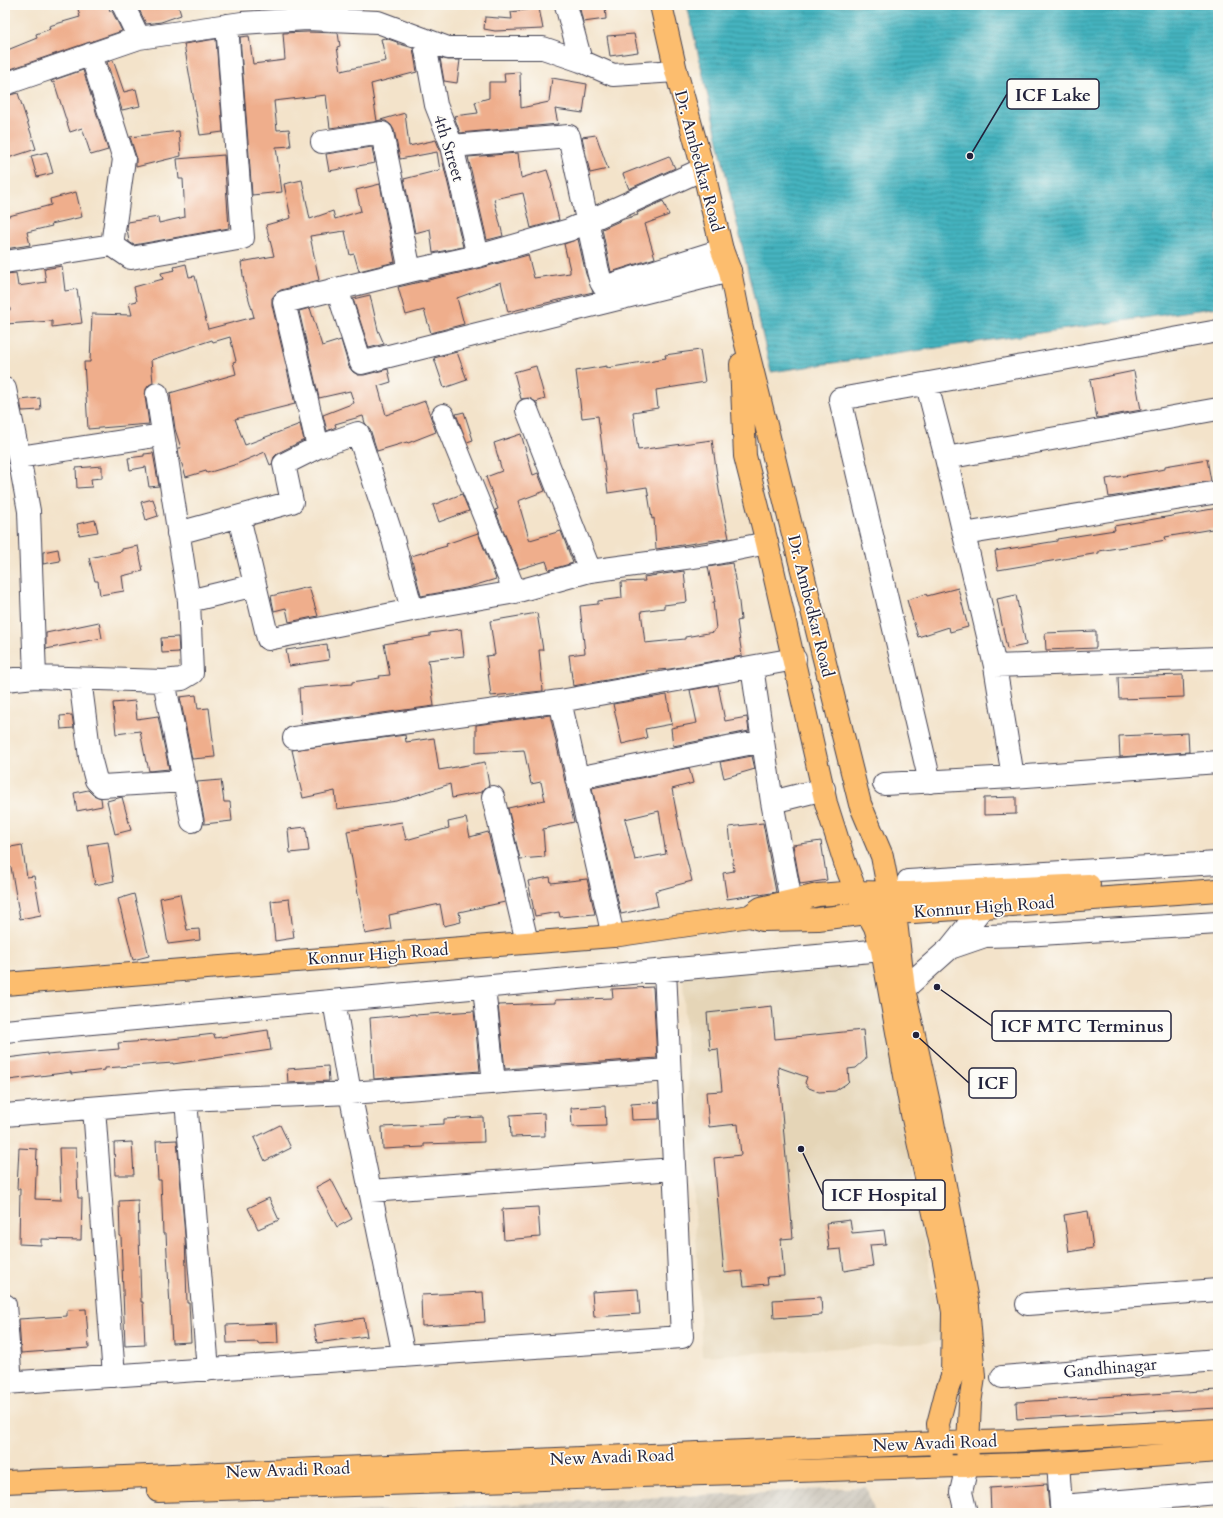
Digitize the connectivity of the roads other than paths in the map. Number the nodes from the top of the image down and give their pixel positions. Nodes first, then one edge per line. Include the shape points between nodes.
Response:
1 (123, 5) edge
2 (566, 5) edge
3 (661, 5) edge
4 (340, 12) edge
5 (228, 25) junction
6 (139, 38) junction
7 (424, 38) junction
8 (91, 54) junction
9 (582, 61) junction
10 (676, 71) junction
11 (5, 84) edge
12 (322, 142) dead end
13 (452, 146) junction
14 (703, 169) junction
15 (586, 221) junction
16 (112, 245) junction
17 (722, 250) junction
18 (478, 256) junction
19 (5, 262) edge
20 (410, 271) junction
21 (730, 271) junction
22 (337, 289) junction
23 (739, 316) junction
24 (1218, 331) edge
25 (927, 385) junction
26 (5, 389) edge
27 (157, 394) dead end
28 (528, 410) dead end
29 (1218, 410) edge
30 (443, 415) dead end
31 (162, 435) junction
32 (318, 447) junction
33 (19, 457) junction
34 (946, 458) junction
35 (1218, 492) edge
36 (239, 517) junction
37 (178, 533) junction
38 (964, 534) junction
39 (767, 543) junction
40 (590, 571) junction
41 (255, 585) junction
42 (515, 592) junction
43 (189, 601) junction
44 (412, 610) junction
45 (1218, 658) edge
46 (795, 659) junction
47 (995, 666) junction
48 (752, 667) junction
49 (35, 678) junction
50 (80, 679) junction
51 (5, 680) edge
52 (164, 681) junction
53 (560, 700) junction
54 (294, 738) dead end
55 (763, 741) junction
56 (1218, 762) edge
57 (1013, 777) junction
58 (577, 778) junction
59 (184, 781) junction
60 (930, 782) junction
61 (884, 784) dead end
62 (823, 786) junction
63 (856, 786) junction
64 (493, 797) dead end
65 (772, 802) junction
66 (192, 821) dead end
67 (1218, 863) edge
68 (1218, 876) edge
69 (908, 881) dead end
70 (1218, 890) edge
71 (856, 892) junction
72 (791, 901) junction
73 (892, 903) junction
74 (983, 907) junction
75 (868, 913) junction
76 (750, 916) junction
77 (1218, 923) edge
78 (613, 936) junction
79 (527, 942) junction
80 (950, 948) junction
81 (882, 950) junction
82 (665, 970) junction
83 (5, 984) edge
84 (484, 987) junction
85 (904, 988) junction
86 (334, 1001) junction
87 (5, 1031) edge
88 (669, 1070) junction
89 (494, 1082) junction
90 (350, 1093) junction
91 (186, 1100) junction
92 (94, 1108) junction
93 (5, 1115) edge
94 (674, 1169) junction
95 (370, 1191) junction
96 (1218, 1290) edge
97 (1027, 1304) dead end
98 (5, 1305) edge
99 (404, 1356) junction
100 (1218, 1360) edge
101 (208, 1370) junction
102 (114, 1376) junction
103 (1002, 1377) dead end
104 (8, 1383) edge
105 (1218, 1430) edge
106 (968, 1442) junction
107 (939, 1443) junction
108 (1218, 1451) edge
109 (1058, 1463) junction
110 (967, 1466) junction
111 (941, 1467) junction
112 (5, 1482) edge
113 (961, 1492) junction
114 (1218, 1493) edge
115 (5, 1496) edge
116 (966, 1513) edge

1 - 6 street
2 - 9 street
3 - 10 main road, Dr. Ambedkar Road
4 - 5 street via 308,19
4 - 7 street
5 - 6 street
5 - 16 street via 243,238 131,258
6 - 8 street
7 - 9 street via 448,48 542,48
7 - 13 street, 4th Street via 436,105
8 - 11 street
8 - 16 street via 124,159
9 - 10 street via 613,75
10 - 14 main road, Dr. Ambedkar Road
12 - 20 street via 382,133
13 - 15 street via 569,136
13 - 18 street, 4th Street
14 - 15 street
14 - 17 main road, Dr. Ambedkar Road
15 - 17 street via 604,287
15 - 18 street via 569,230
16 - 19 street
17 - 21 main road, Dr. Ambedkar Road
18 - 20 street
20 - 22 street
21 - 22 street via 361,363
21 - 23 main road, Dr. Ambedkar Road
22 - 32 street via 284,302
23 - 39 main road, Dr. Ambedkar Road via 745,456
23 - 63 main road, Dr. Ambedkar Road
24 - 25 street
25 - 34 street
25 - 60 street via 840,399
26 - 33 street
27 - 31 street
28 - 40 street
29 - 34 street
30 - 42 street
31 - 33 street
31 - 37 street
32 - 36 street via 284,464 292,502
32 - 44 street via 358,433 393,539
33 - 49 street via 29,511
34 - 38 street
35 - 38 street
36 - 37 street
36 - 41 street
37 - 43 street
38 - 47 street
39 - 40 street via 707,555
39 - 46 main road, Dr. Ambedkar Road
40 - 42 street
41 - 43 street
41 - 44 street via 268,639
42 - 44 street
43 - 52 street via 192,673 182,679
45 - 47 street
46 - 48 street
46 - 62 main road, Dr. Ambedkar Road
47 - 57 street
48 - 53 street
48 - 55 street
49 - 50 street
49 - 51 street
50 - 52 street
50 - 59 street via 90,757 96,780 102,786
52 - 59 street
53 - 54 street
53 - 58 street
55 - 58 street
55 - 65 street
56 - 57 street
57 - 60 street
58 - 78 street
59 - 66 street
60 - 61 street
62 - 63 street
62 - 65 street
62 - 71 main road, Dr. Ambedkar Road via 826,803
63 - 73 main road, Dr. Ambedkar Road via 860,804 882,856
64 - 79 street
65 - 72 street
67 - 69 street
68 - 73 main road via 918,893
70 - 74 main road, Konnur High Road
71 - 72 main road, Konnur High Road via 818,894
71 - 73 main road, Konnur High Road
71 - 75 main road, Dr. Ambedkar Road
72 - 76 main road, Konnur High Road via 762,908
73 - 74 main road, Konnur High Road
73 - 75 main road, Konnur High Road
73 - 85 main road, Dr. Ambedkar Road
74 - 80 street
75 - 76 main road, Konnur High Road via 818,919 763,920
75 - 81 main road, Dr. Ambedkar Road
76 - 78 main road, Konnur High Road
77 - 80 street via 985,936
78 - 79 main road, Konnur High Road
79 - 83 main road, Konnur High Road
80 - 85 street
81 - 82 street
81 - 107 main road, Dr. Ambedkar Road via 912,1114 953,1312 952,1377 938,1424
82 - 84 street
82 - 88 street
84 - 86 street
84 - 89 street
85 - 106 main road, Dr. Ambedkar Road via 931,1112 968,1306 974,1377
86 - 87 street
86 - 90 street
88 - 89 street
88 - 94 street
89 - 90 street
90 - 91 street
90 - 95 street
91 - 92 street
91 - 101 street
92 - 93 street
92 - 102 street
94 - 95 street
94 - 99 street via 682,1337
95 - 99 street
96 - 97 street
98 - 104 street
99 - 101 street
100 - 103 street, Gandhinagar
101 - 102 street
102 - 104 street
105 - 106 main road, New Avadi Road
106 - 107 main road, New Avadi Road
106 - 110 main road, Dr. Ambedkar Road
107 - 111 main road, Dr. Ambedkar Road
107 - 112 main road, New Avadi Road
108 - 109 main road, New Avadi Road
109 - 110 main road, New Avadi Road
109 - 114 street via 1061,1506
110 - 111 main road, New Avadi Road
110 - 113 street
111 - 113 street
111 - 115 main road, New Avadi Road
113 - 116 street

